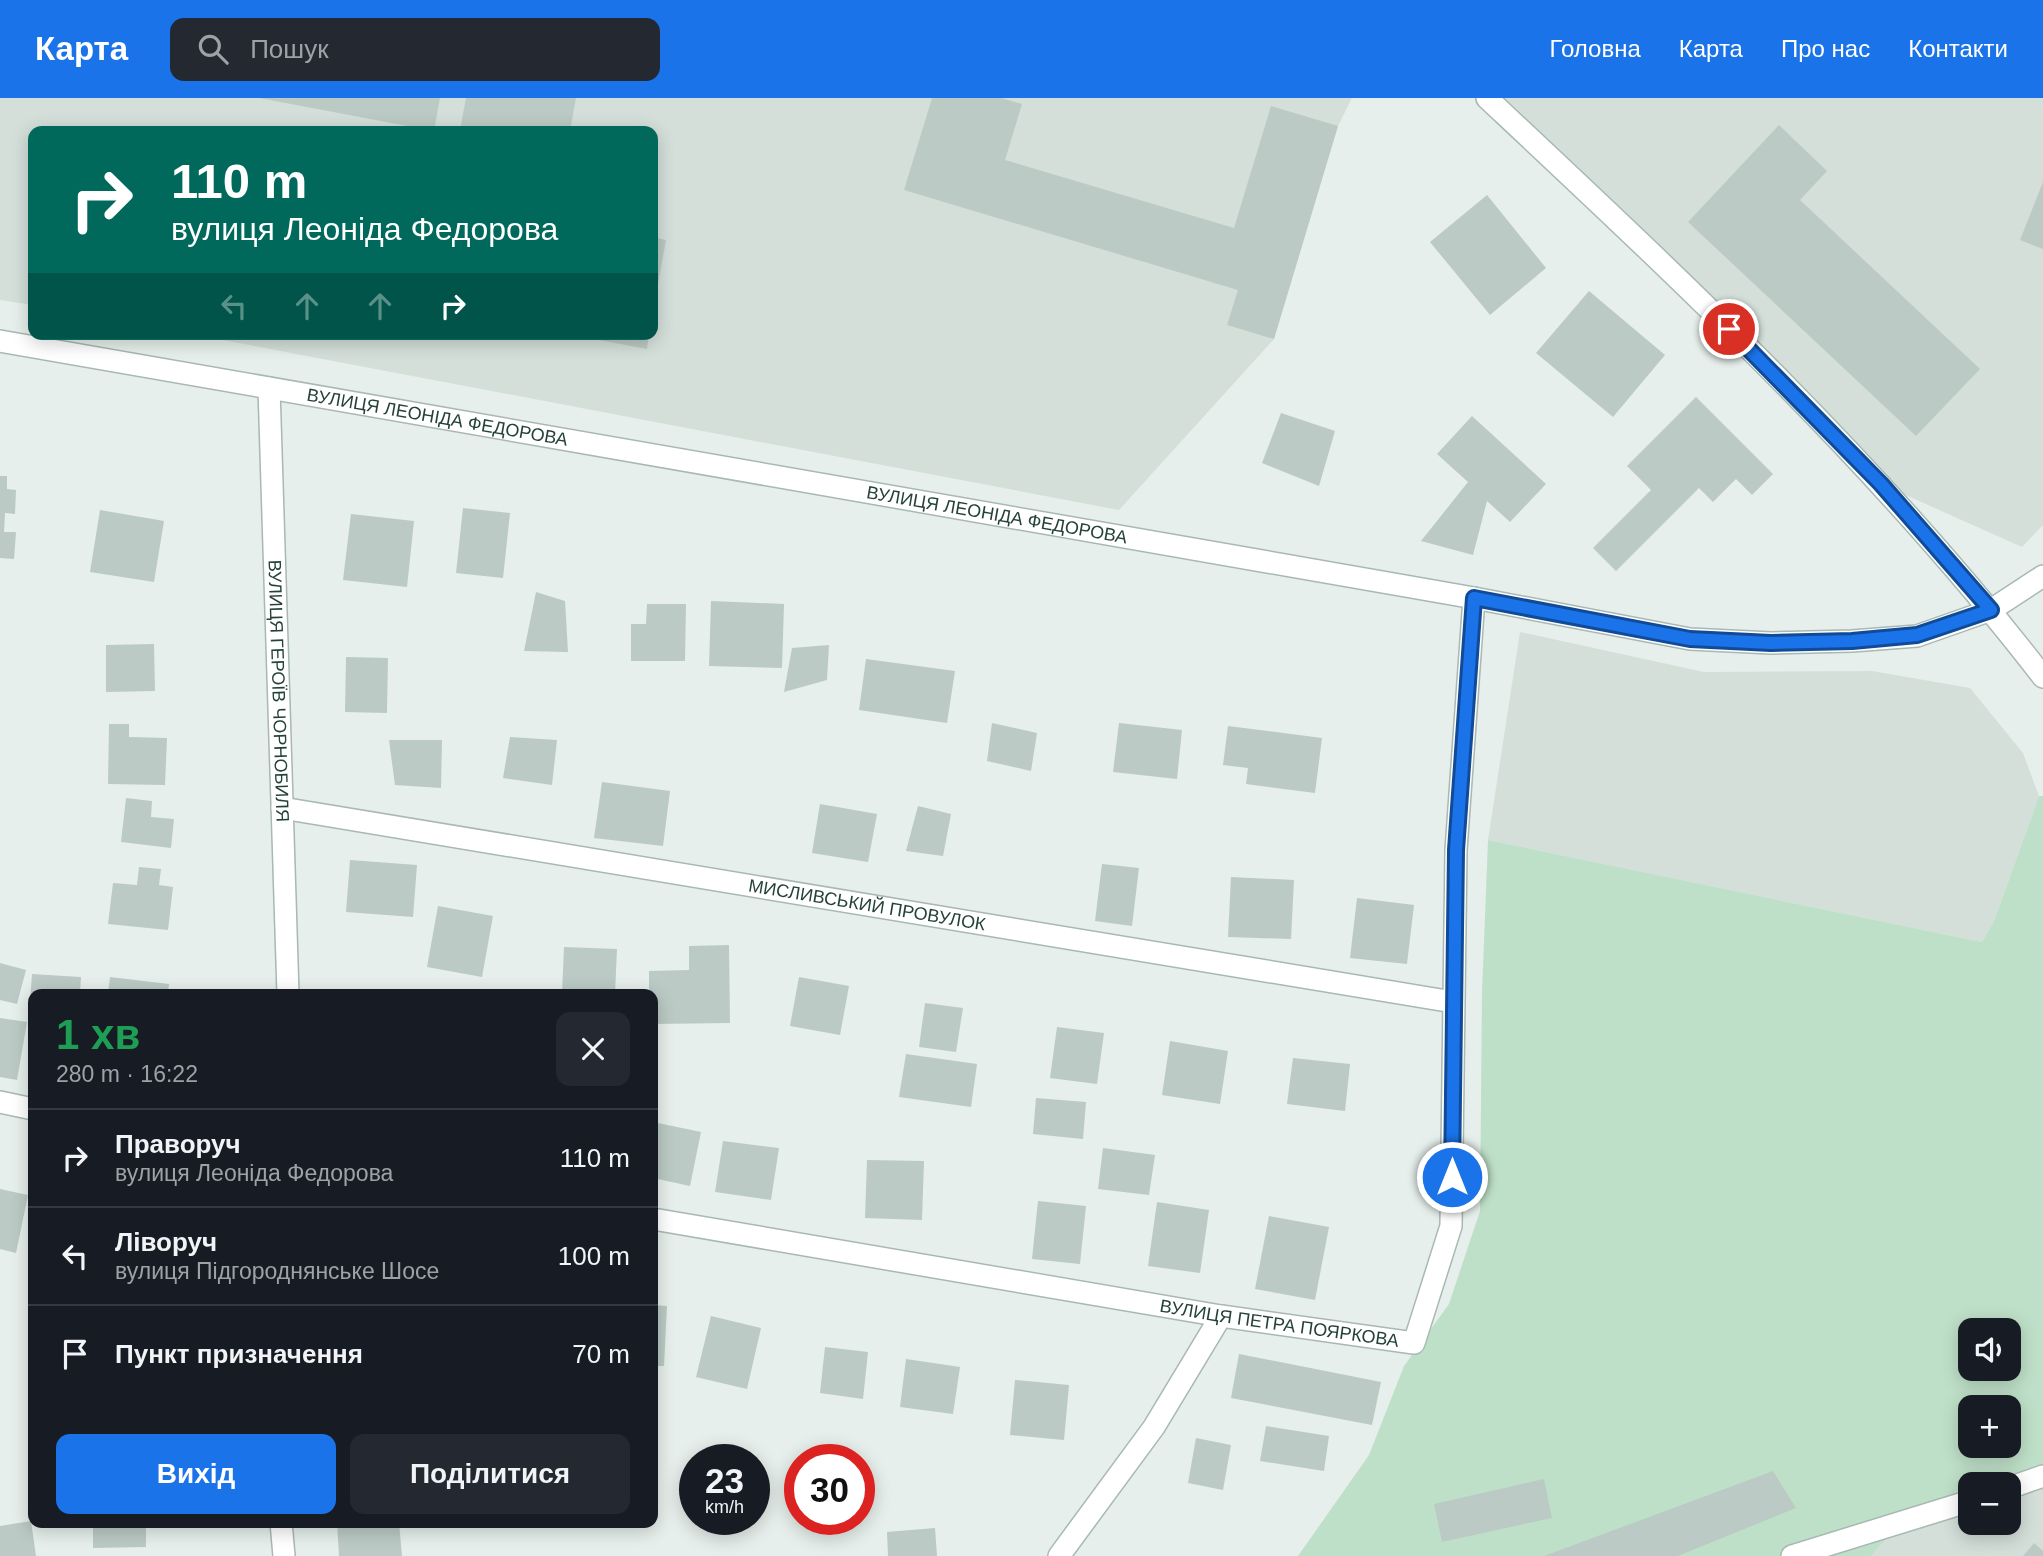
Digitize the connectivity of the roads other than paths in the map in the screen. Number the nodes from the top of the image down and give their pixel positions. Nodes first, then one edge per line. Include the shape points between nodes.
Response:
1 (1487, 98) edge
2 (0, 341) edge
3 (269, 388) junction
4 (2043, 576) edge
5 (1474, 598) junction
6 (1991, 610) junction
7 (2043, 677) edge
8 (282, 807) junction
9 (288, 989) edge
10 (1453, 1002) junction
11 (0, 1102) edge
12 (28, 1108) edge
13 (658, 1220) edge
14 (1221, 1316) junction
15 (2043, 1476) edge
16 (2021, 1484) edge
17 (1958, 1505) edge
18 (282, 1528) edge
19 (284, 1556) edge
20 (1059, 1556) edge
21 (1791, 1556) edge

1 - 6 street via 1691,290 1881,484
2 - 3 street, ВУЛИЦЯ ЛЕОНІДА ФЕДОРОВА
3 - 5 street, ВУЛИЦЯ ЛЕОНІДА ФЕДОРОВА
3 - 8 street, ВУЛИЦЯ ГЕРОЇВ ЧОРНОБИЛЯ
4 - 6 street, ВУЛИЦЯ ЛЕОНІДА ФЕДОРОВА
5 - 6 street, ВУЛИЦЯ ЛЕОНІДА ФЕДОРОВА via 1690,639 1771,643 1917,635
5 - 10 street, ВУЛИЦЯ ПЕТРА ПОЯРКОВА via 1456,850
6 - 7 street
8 - 9 street, ВУЛИЦЯ ГЕРОЇВ ЧОРНОБИЛЯ
8 - 10 street, МИСЛИВСЬКИЙ ПРОВУЛОК
10 - 14 street, ВУЛИЦЯ ПЕТРА ПОЯРКОВА via 1451,1226 1414,1343
11 - 12 street
13 - 14 street, ВУЛИЦЯ ПЕТРА ПОЯРКОВА
14 - 20 street via 1154,1427
15 - 16 street
17 - 21 street
18 - 19 street

